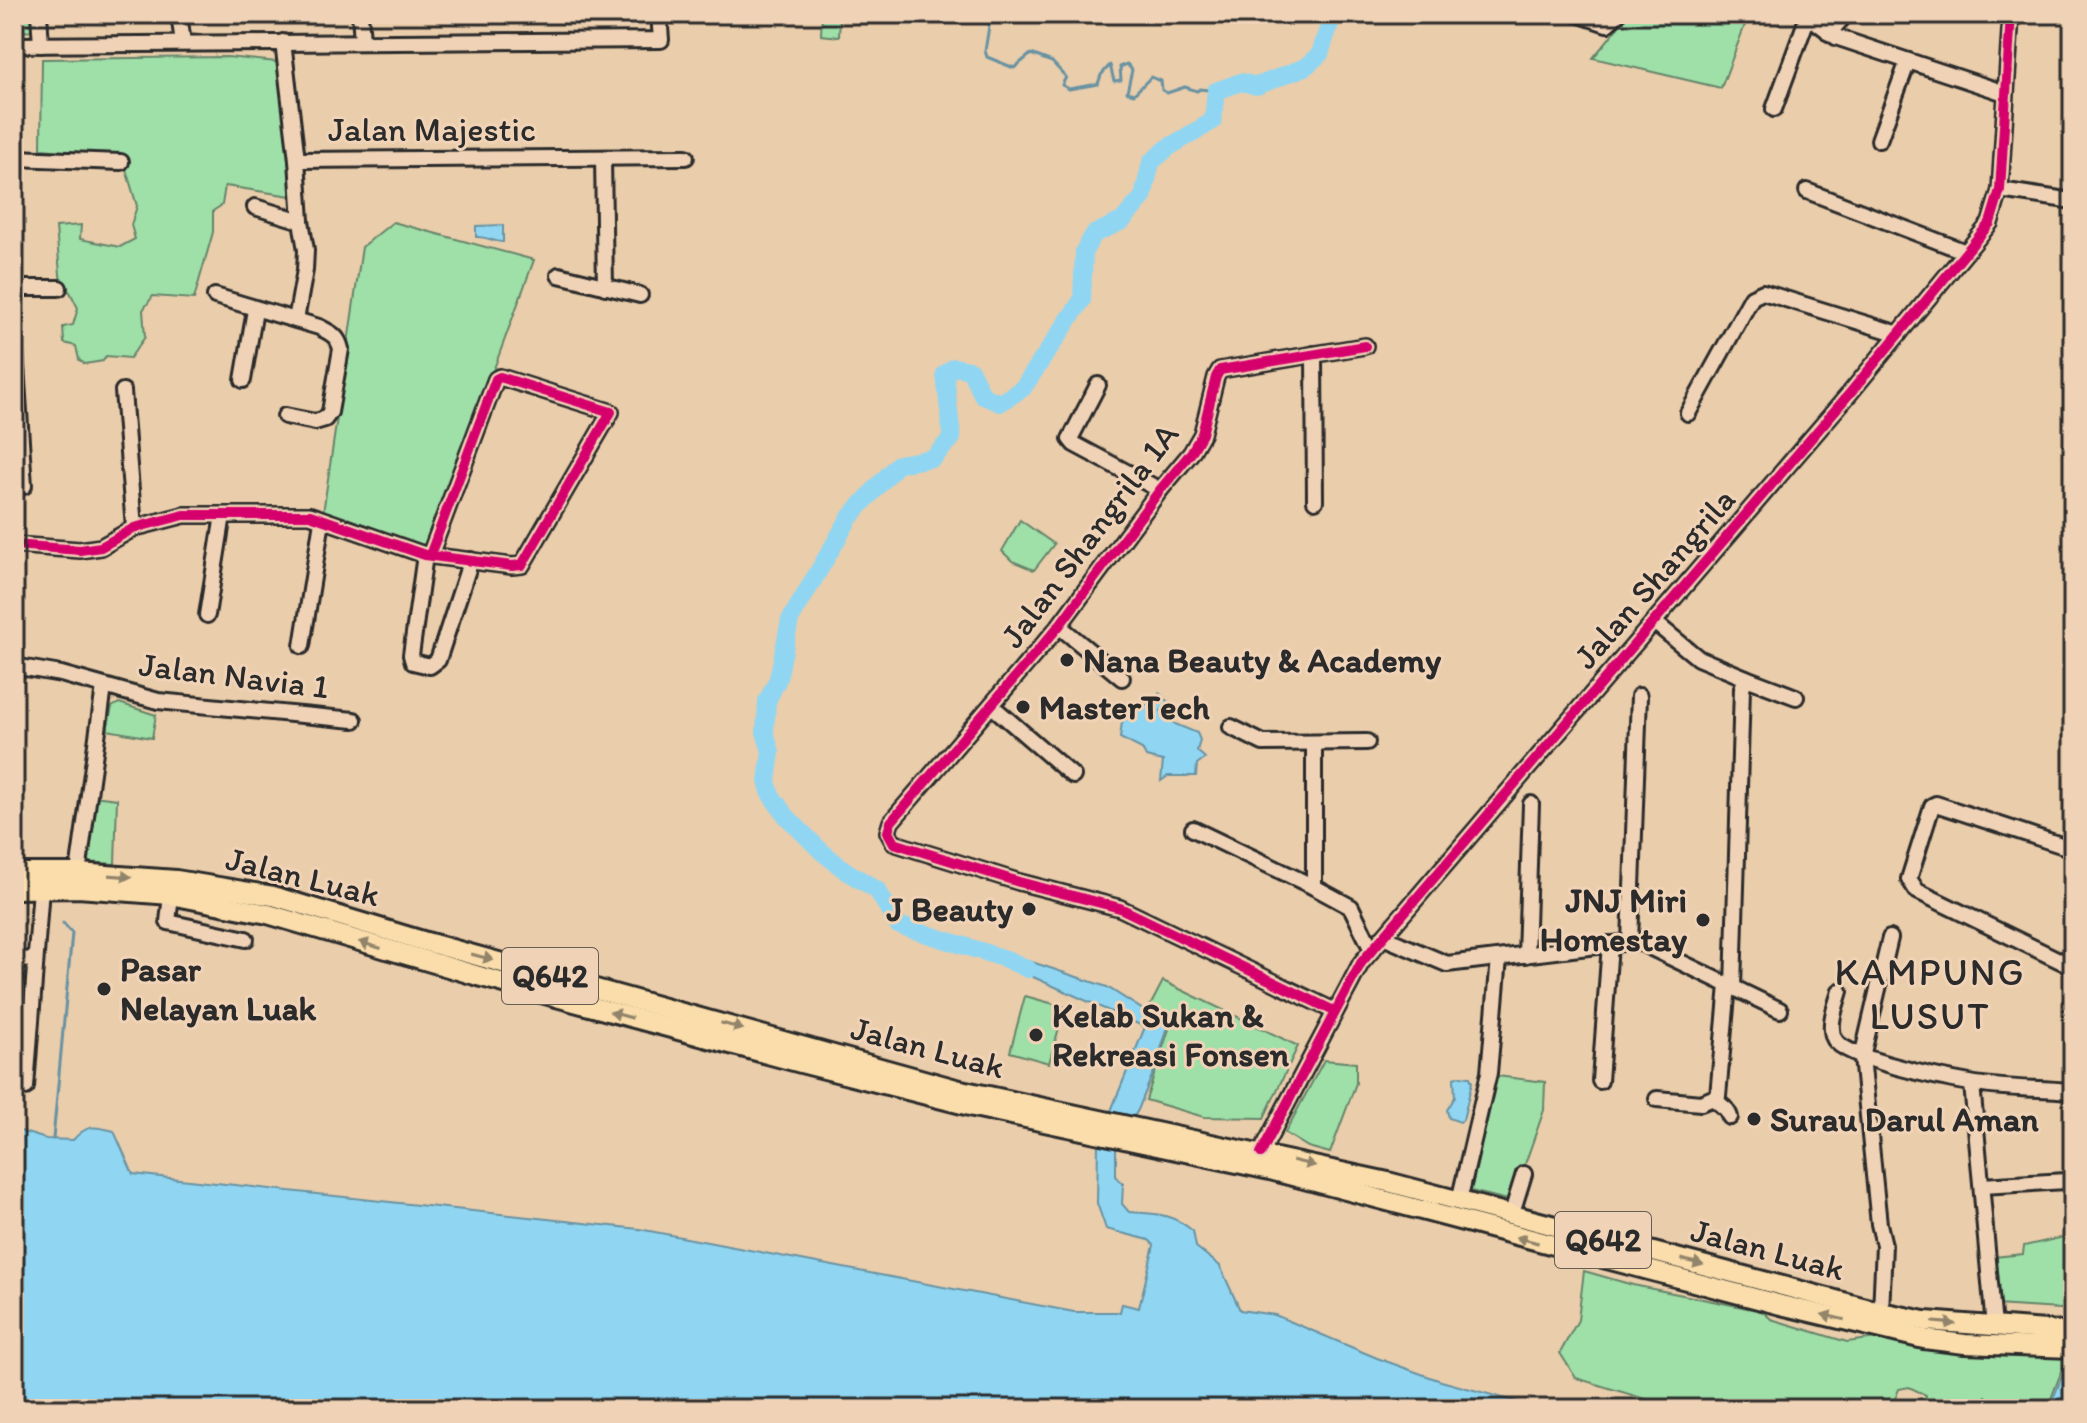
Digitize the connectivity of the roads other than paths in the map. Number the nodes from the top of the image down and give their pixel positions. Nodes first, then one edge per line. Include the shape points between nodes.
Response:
1 (39, 14) edge
2 (179, 14) edge
3 (360, 14) edge
4 (659, 14) edge
5 (1577, 14) edge
6 (1846, 14) edge
7 (2011, 14) edge
8 (1807, 15) edge
9 (1613, 19) edge
10 (1829, 33) junction
11 (362, 41) junction
12 (283, 42) junction
13 (183, 43) junction
14 (14, 45) edge
15 (41, 45) junction
16 (1908, 61) junction
17 (2005, 93) junction
18 (1774, 109) dead end
19 (1879, 140) dead end
20 (686, 157) dead end
21 (14, 158) edge
22 (603, 158) junction
23 (297, 160) junction
24 (121, 162) dead end
25 (2000, 190) junction
26 (1807, 191) dead end
27 (2073, 201) edge
28 (255, 207) dead end
29 (301, 221) junction
30 (1966, 252) junction
31 (559, 275) dead end
32 (605, 287) junction
33 (14, 288) edge
34 (59, 288) dead end
35 (640, 295) dead end
36 (215, 296) dead end
37 (255, 310) junction
38 (296, 320) junction
39 (1899, 334) junction
40 (14, 336) edge
41 (1365, 346) dead end
42 (1314, 354) junction
43 (243, 380) dead end
44 (1098, 385) dead end
45 (123, 391) dead end
46 (1688, 413) dead end
47 (285, 416) dead end
48 (24, 486) dead end
49 (1160, 490) junction
50 (1315, 501) dead end
51 (223, 515) junction
52 (322, 521) junction
53 (134, 528) junction
54 (14, 545) edge
55 (428, 555) junction
56 (471, 560) junction
57 (207, 615) dead end
58 (1654, 622) junction
59 (1059, 626) junction
60 (302, 646) dead end
61 (14, 666) edge
62 (1122, 678) dead end
63 (1746, 678) junction
64 (104, 687) junction
65 (1639, 696) dead end
66 (1796, 697) dead end
67 (992, 706) junction
68 (354, 720) dead end
69 (1231, 727) dead end
70 (1367, 742) dead end
71 (1314, 743) junction
72 (1073, 776) dead end
73 (1531, 804) dead end
74 (1193, 829) dead end
75 (2073, 849) edge
76 (14, 873) edge
77 (78, 873) junction
78 (1314, 887) junction
79 (41, 888) junction
80 (14, 889) edge
81 (171, 895) junction
82 (344, 916) junction
83 (1383, 937) junction
84 (1890, 938) dead end
85 (246, 939) dead end
86 (423, 941) junction
87 (1630, 942) junction
88 (1610, 944) junction
89 (1372, 950) junction
90 (401, 954) junction
91 (1526, 955) junction
92 (1499, 958) junction
93 (14, 959) edge
94 (34, 960) junction
95 (2073, 967) edge
96 (482, 977) junction
97 (1731, 986) junction
98 (1840, 991) dead end
99 (1780, 1010) dead end
100 (1334, 1011) junction
101 (1862, 1057) junction
102 (1600, 1081) dead end
103 (1972, 1084) junction
104 (26, 1087) dead end
105 (2070, 1091) dead end
106 (1657, 1099) dead end
107 (1714, 1099) junction
108 (1730, 1117) dead end
109 (1078, 1123) junction
110 (1144, 1137) junction
111 (1261, 1153) junction
112 (1524, 1174) dead end
113 (2066, 1181) dead end
114 (1982, 1186) junction
115 (1459, 1201) junction
116 (1511, 1216) junction
117 (1881, 1312) junction
118 (1994, 1327) junction
119 (2070, 1337) edge

1 - 15 street
2 - 13 street
3 - 11 street
4 - 11 street via 661,40
5 - 9 street
6 - 10 street
7 - 17 street, Jalan Shangrila
8 - 10 street
8 - 18 street
10 - 16 street
11 - 12 street
12 - 13 street
12 - 23 street, Jalan Majestic
13 - 15 street
14 - 15 street
16 - 17 street
16 - 19 street
17 - 25 street, Jalan Shangrila
20 - 22 street, Jalan Majestic
21 - 24 street
22 - 23 street, Jalan Majestic
22 - 32 street
23 - 29 street
25 - 27 street
25 - 30 street, Jalan Shangrila via 1990,223
26 - 30 street
28 - 29 street
29 - 38 street via 305,270
30 - 39 street, Jalan Shangrila
31 - 32 street
32 - 35 street
33 - 34 street
36 - 37 street
37 - 38 street
37 - 43 street
38 - 47 street via 334,334 341,349 325,419
39 - 46 street via 1757,292
39 - 58 street, Jalan Shangrila
40 - 48 street
41 - 42 street, Jalan Shangrila 1A
42 - 49 street, Jalan Shangrila 1A via 1220,370 1202,434
42 - 50 street
44 - 49 street via 1070,439
45 - 53 street
49 - 59 street, Jalan Shangrila 1A
51 - 52 street via 310,515
51 - 53 street via 184,515
51 - 57 street
52 - 55 street
52 - 60 street
53 - 54 street via 101,547 80,550
55 - 56 street
55 - 56 street via 411,655 413,662 430,666 438,660
55 - 56 street via 496,379 611,412 522,565
58 - 63 street via 1698,658
58 - 83 street, Jalan Shangrila
59 - 62 street
59 - 67 street, Jalan Shangrila 1A
61 - 64 street, Jalan Navia 1
63 - 66 street
63 - 97 street
64 - 68 street, Jalan Navia 1 via 158,701
64 - 77 street
65 - 87 street
67 - 72 street
67 - 100 street, Jalan Shangrila 1A via 891,822 889,837 894,843 1120,908
69 - 71 street via 1263,743
70 - 71 street
71 - 78 street
73 - 91 street
74 - 78 street
75 - 95 street via 1936,804 1909,879 1917,891
76 - 77 main road, Jalan Luak / Q642
77 -> 82 main road, Jalan Luak / Q642 via 176,880 273,896
78 - 89 street via 1351,907
79 - 80 main road, Jalan Luak / Q642
79 - 81 main road, Jalan Luak / Q642
79 - 94 street
81 - 85 street via 168,922
90 -> 81 main road, Jalan Luak / Q642 via 268,914
82 - 86 main road, Jalan Luak / Q642
82 - 90 main road via 397,937 403,944
83 - 89 street, Jalan Shangrila
83 - 92 street via 1447,964
84 - 101 street
86 - 96 main road via 424,952
86 -> 109 main road, Jalan Luak / Q642
87 - 88 street
87 - 97 street
88 - 91 street
88 - 102 street
89 - 100 street, Jalan Shangrila
90 - 96 main road, Jalan Luak / Q642
91 - 92 street
92 - 115 street via 1489,1073
93 - 94 street
94 - 104 street
109 -> 96 main road, Jalan Luak / Q642 via 930,1096
97 - 99 street
97 - 107 street
98 - 101 street via 1832,1020 1834,1038
100 - 111 street, Jalan Shangrila
101 - 103 street
101 - 117 street via 1884,1245
103 - 105 street
103 - 114 street
106 - 107 street
107 - 108 street
109 - 110 main road, Jalan Luak / Q642
110 - 111 main road, Jalan Luak / Q642
119 -> 110 main road, Jalan Luak / Q642 via 2048,1347 1924,1339
111 -> 115 main road, Jalan Luak / Q642
112 - 116 street
113 - 114 street
114 - 118 street
115 - 116 main road, Jalan Luak / Q642
116 -> 117 main road, Jalan Luak / Q642
117 -> 118 main road, Jalan Luak / Q642
118 - 119 main road, Jalan Luak / Q642

